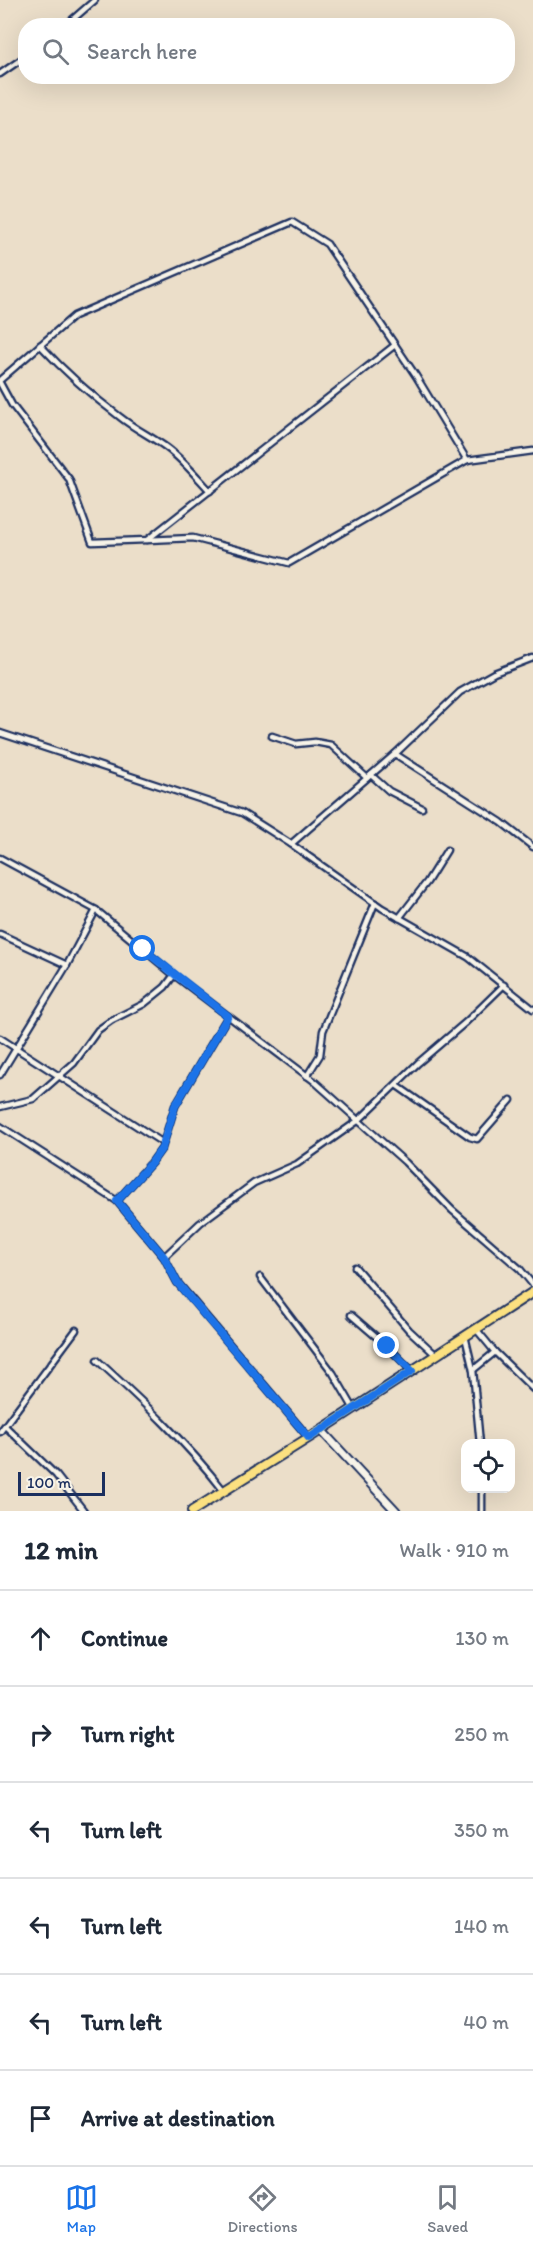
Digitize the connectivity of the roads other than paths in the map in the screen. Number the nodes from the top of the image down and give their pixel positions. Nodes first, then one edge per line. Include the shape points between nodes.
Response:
1 (95, 0) edge
2 (74, 18) edge
3 (18, 62) edge
4 (0, 74) edge
5 (40, 345) junction
6 (394, 345) junction
7 (0, 381) edge
8 (533, 451) edge
9 (467, 460) junction
10 (210, 491) junction
11 (147, 540) junction
12 (533, 658) edge
13 (0, 733) edge
14 (272, 736) dead end
15 (395, 754) junction
16 (369, 777) junction
17 (422, 808) dead end
18 (291, 844) junction
19 (533, 847) edge
20 (447, 850) dead end
21 (0, 858) edge
22 (375, 903) junction
23 (96, 910) junction
24 (399, 918) junction
25 (0, 934) edge
26 (67, 965) junction
27 (174, 975) junction
28 (504, 985) junction
29 (533, 1009) edge
30 (228, 1016) junction
31 (0, 1038) edge
32 (17, 1049) junction
33 (0, 1074) edge
34 (59, 1074) junction
35 (307, 1076) junction
36 (396, 1085) junction
37 (511, 1100) dead end
38 (0, 1107) edge
39 (359, 1120) junction
40 (0, 1126) edge
41 (163, 1143) junction
42 (117, 1201) junction
43 (164, 1257) junction
44 (356, 1267) dead end
45 (260, 1277) dead end
46 (533, 1285) edge
47 (533, 1292) edge
48 (351, 1315) dead end
49 (476, 1329) junction
50 (76, 1330) dead end
51 (465, 1336) junction
52 (495, 1352) junction
53 (436, 1355) junction
54 (97, 1360) dead end
55 (473, 1370) junction
56 (412, 1371) junction
57 (533, 1389) edge
58 (354, 1408) junction
59 (5, 1426) junction
60 (321, 1430) junction
61 (0, 1432) edge
62 (309, 1438) junction
63 (480, 1439) edge
64 (224, 1491) junction
65 (482, 1493) edge
66 (84, 1511) edge
67 (192, 1511) edge
68 (396, 1511) edge
69 (482, 1511) edge

1 - 2 street
3 - 4 street
5 - 6 street via 74,316 292,222 327,244
5 - 7 street
5 - 10 street via 110,409 173,453
6 - 9 street
6 - 10 street
7 - 11 street via 12,405 69,479 92,542
8 - 9 street
9 - 11 street via 289,563 193,538
10 - 11 street
12 - 15 street via 460,692
13 - 18 street via 242,813
14 - 16 street via 296,744 331,745
15 - 16 street
15 - 19 street
16 - 17 street
16 - 18 street
18 - 22 street
20 - 24 street
21 - 23 street
22 - 24 street
22 - 35 street via 323,1030 320,1055
23 - 26 street
23 - 27 street
24 - 28 street via 468,957
25 - 26 street
26 - 32 street
27 - 30 street
27 - 34 street via 150,1000 98,1030 74,1063
28 - 29 street
28 - 36 street
30 - 35 street
30 - 41 street via 175,1106
31 - 32 street
32 - 33 street
32 - 34 street
34 - 38 street via 33,1099
34 - 41 street
35 - 39 street
36 - 37 street via 477,1138
36 - 39 street
39 - 43 street via 297,1164 254,1183 200,1222
39 - 46 street
40 - 42 street
41 - 42 street via 152,1162
42 - 43 street
43 - 62 street via 177,1282
44 - 53 street via 409,1330
45 - 58 street via 333,1373
47 - 49 main road
48 - 56 street
49 - 51 main road
49 - 52 street
50 - 59 street
51 - 53 main road
51 - 55 street
52 - 55 street
52 - 57 street
53 - 56 main road
54 - 64 street via 154,1411
55 - 63 street
56 - 58 main road
58 - 60 main road
59 - 61 street
59 - 66 street via 56,1475
60 - 62 main road
60 - 68 street
62 - 64 main road
64 - 67 main road
65 - 69 street

